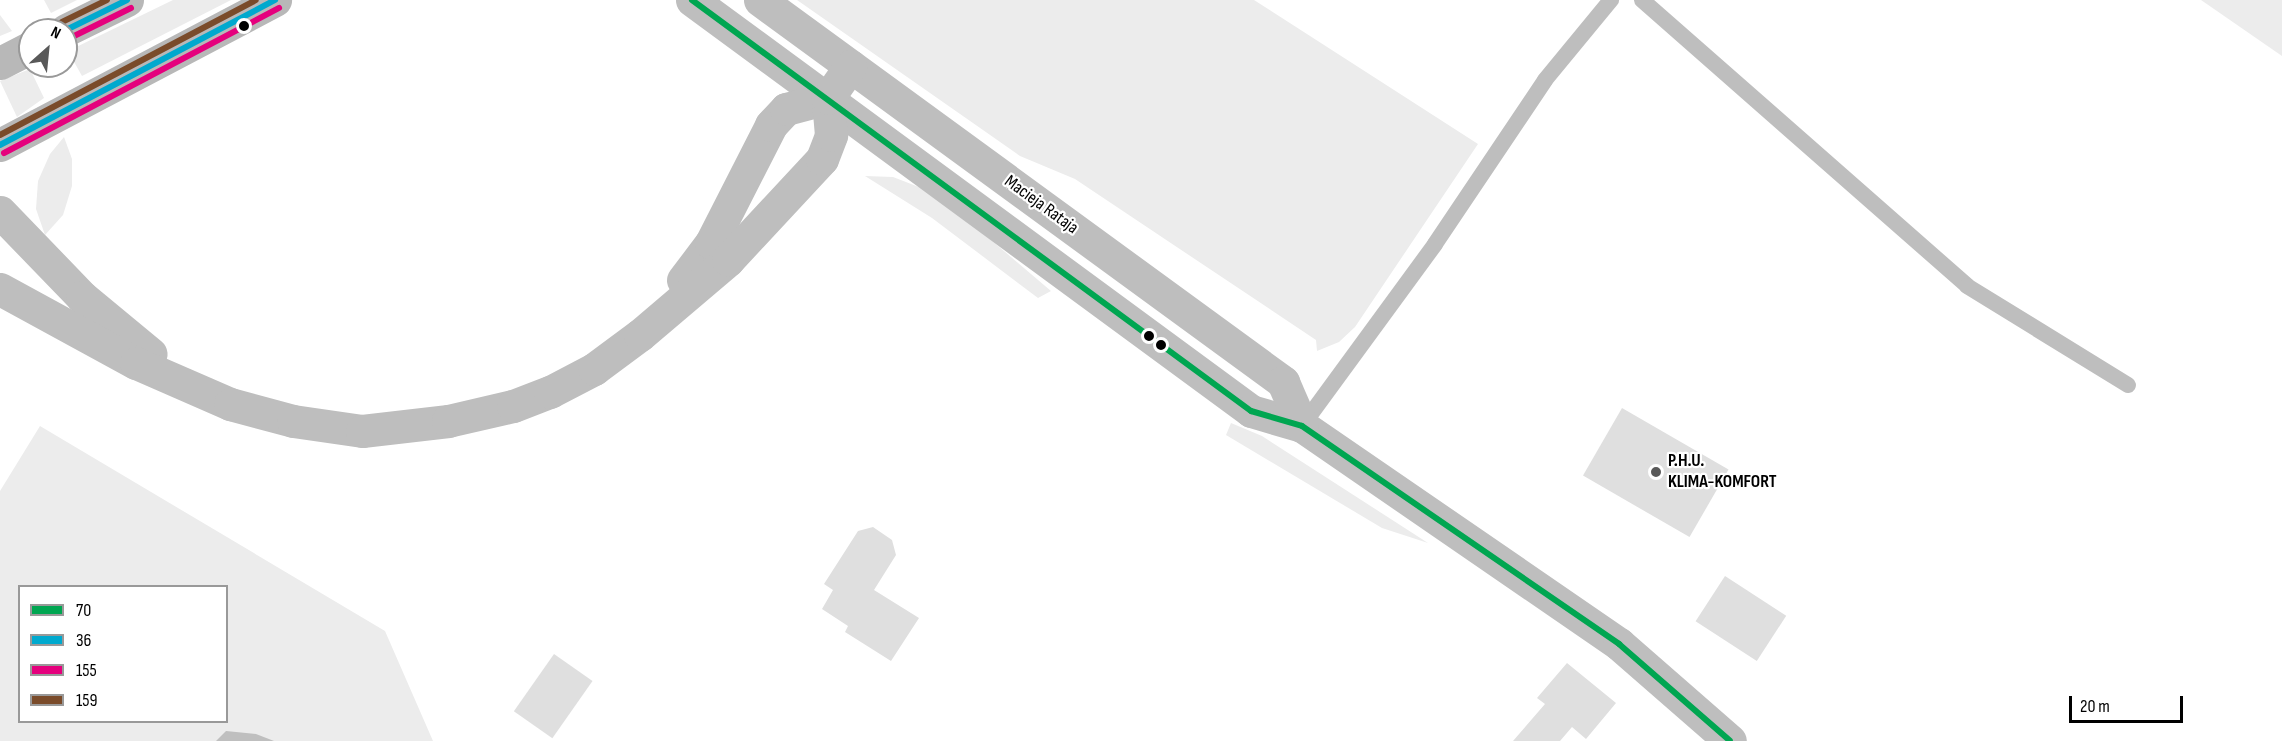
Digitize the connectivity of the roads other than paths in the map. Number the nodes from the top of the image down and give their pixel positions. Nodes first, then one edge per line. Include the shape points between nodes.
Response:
1 (127, 0) edge
2 (276, 0) edge
3 (692, 0) edge
4 (760, 0) edge
5 (1611, 0) edge
6 (1642, 0) edge
7 (78, 24) edge
8 (18, 54) edge
9 (0, 63) edge
10 (850, 66) junction
11 (828, 98) junction
12 (0, 146) edge
13 (0, 212) edge
14 (0, 289) edge
15 (640, 335) junction
16 (2128, 385) dead end
17 (192, 388) junction
18 (1302, 426) junction
19 (1730, 741) edge

1 - 7 street
2 - 12 street
3 - 11 street
4 - 10 street, Macieja Rataja
5 - 18 lane via 1545,80 1435,244
6 - 16 lane via 1967,286
8 - 9 street
10 - 11 street
10 - 18 street, Macieja Rataja via 1283,382
11 - 15 street via 786,109 771,125 711,243
11 - 15 street via 831,135 822,159 728,260
11 - 18 street via 1251,411
13 - 17 street via 82,297
14 - 17 street via 136,363
15 - 17 street via 594,369 550,392 513,406 448,421 362,431 293,421 230,404
18 - 19 street via 1619,644

